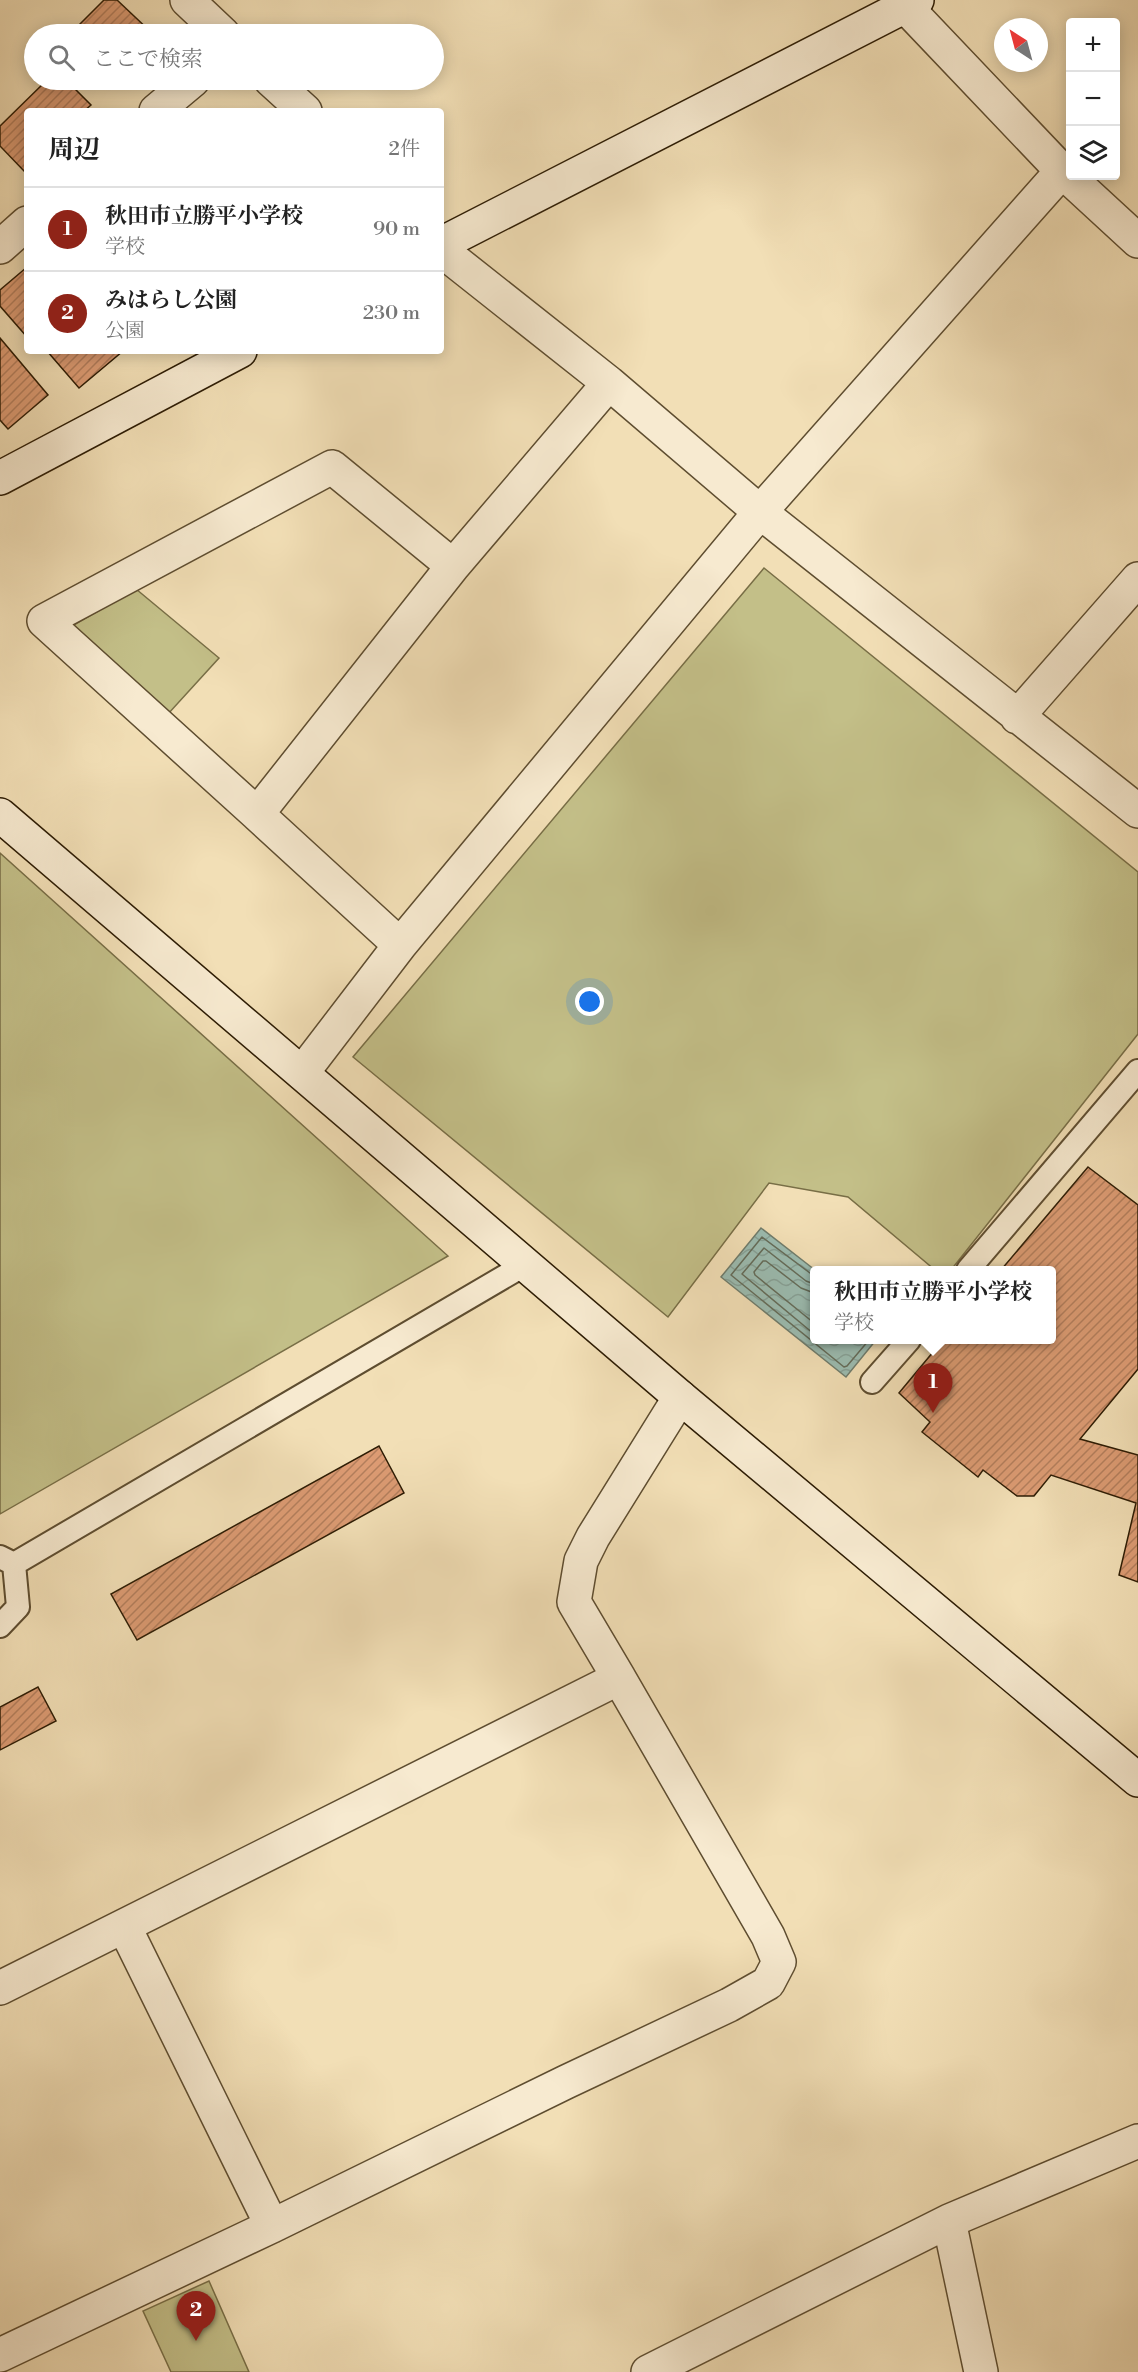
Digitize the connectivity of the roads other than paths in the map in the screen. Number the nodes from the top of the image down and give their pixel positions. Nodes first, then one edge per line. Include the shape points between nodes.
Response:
1 (187, 0) edge
2 (911, 3) edge
3 (212, 24) edge
4 (181, 90) edge
5 (282, 90) edge
6 (160, 108) edge
7 (302, 108) edge
8 (1062, 171) junction
9 (24, 226) edge
10 (1138, 241) edge
11 (444, 242) edge
12 (0, 247) edge
13 (444, 252) edge
14 (234, 354) edge
15 (609, 383) junction
16 (0, 478) edge
17 (760, 512) junction
18 (453, 566) junction
19 (1138, 579) edge
20 (1017, 717) junction
21 (1138, 811) edge
22 (257, 814) junction
23 (0, 815) edge
24 (400, 945) junction
25 (1138, 1071) edge
26 (302, 1073) junction
27 (526, 1264) junction
28 (971, 1266) edge
29 (905, 1344) edge
30 (872, 1382) dead end
31 (680, 1397) junction
32 (7, 1560) edge
33 (0, 1626) edge
34 (619, 1678) junction
35 (1138, 1780) edge
36 (124, 1926) junction
37 (0, 1988) edge
38 (1138, 2141) edge
39 (949, 2221) junction
40 (272, 2226) junction
41 (0, 2355) edge
42 (648, 2372) edge
43 (981, 2372) edge

1 - 3 street
2 - 8 street
2 - 11 street
4 - 6 street
5 - 7 street
8 - 10 street
8 - 17 street
9 - 12 street
13 - 15 street
14 - 16 street
15 - 17 street
15 - 18 street
17 - 20 street
17 - 24 street
18 - 22 street
18 - 22 street via 332,467 44,621
19 - 20 street
20 - 21 street
22 - 24 street
23 - 26 street
24 - 26 street
25 - 28 lane
26 - 27 street
27 - 31 street
27 - 32 lane
29 - 30 lane
31 - 34 street via 581,1561 574,1602
31 - 35 street
32 - 33 lane via 18,1607
34 - 36 street
34 - 40 street via 768,1936 779,1962 768,1983
36 - 37 street
36 - 40 street
38 - 39 street
39 - 42 street
39 - 43 street
40 - 41 street

